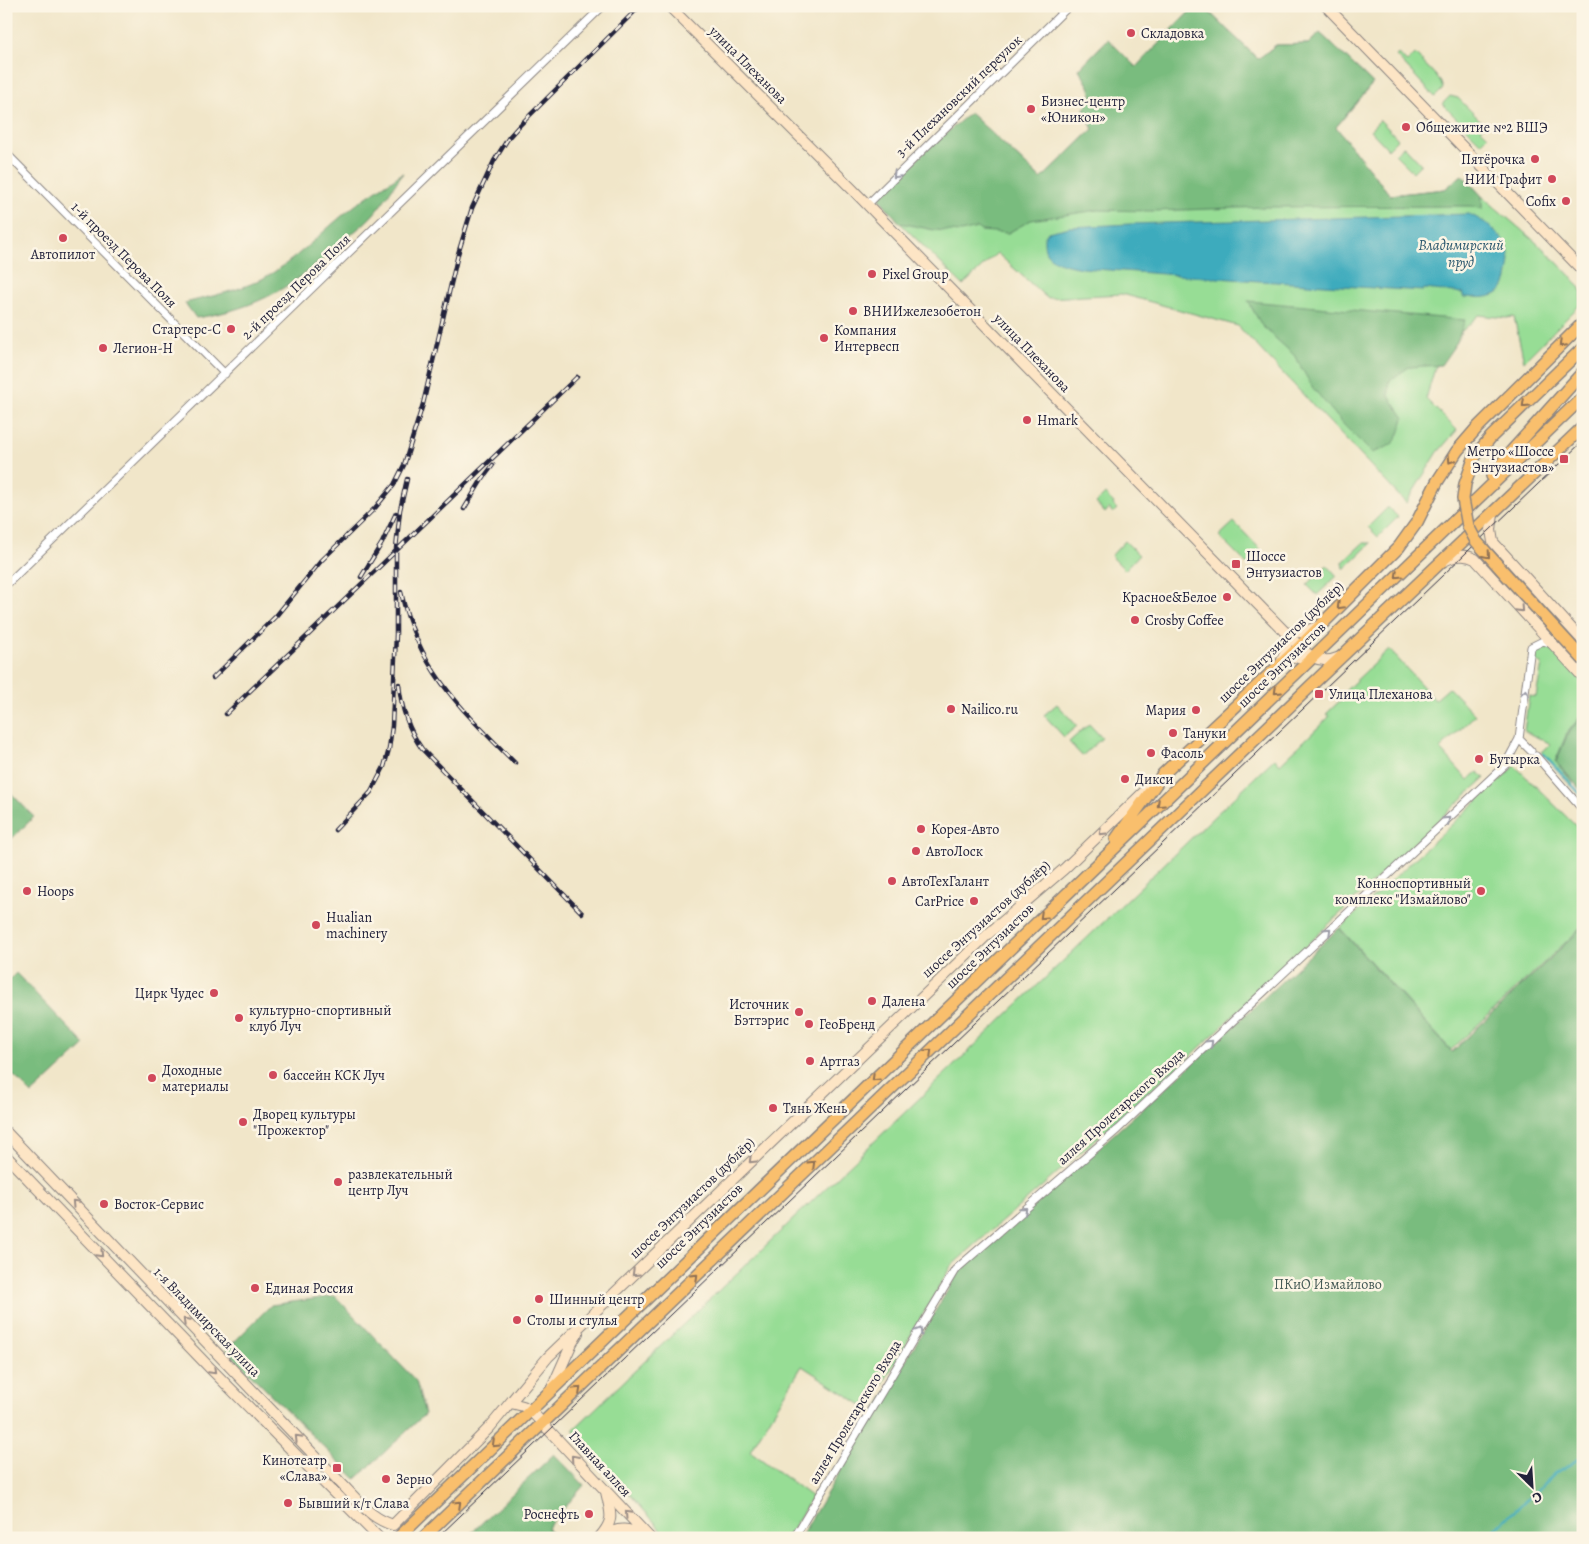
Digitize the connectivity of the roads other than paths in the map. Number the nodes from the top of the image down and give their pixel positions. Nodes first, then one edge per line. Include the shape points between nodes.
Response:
1 (603, 6) edge
2 (669, 6) edge
3 (1069, 6) edge
4 (1326, 6) edge
5 (6, 153) edge
6 (867, 205) junction
7 (1583, 271) edge
8 (1581, 323) edge
9 (1583, 348) edge
10 (1583, 372) edge
11 (224, 374) junction
12 (1583, 397) edge
13 (1583, 427) edge
14 (1470, 506) junction
15 (1493, 513) junction
16 (1443, 561) junction
17 (6, 585) edge
18 (1322, 624) junction
19 (1286, 633) junction
20 (1583, 641) edge
21 (1553, 644) junction
22 (1300, 646) junction
23 (1312, 657) junction
24 (1340, 657) junction
25 (1583, 659) edge
26 (1284, 662) junction
27 (1583, 677) edge
28 (1519, 739) junction
29 (1163, 774) junction
30 (1583, 810) edge
31 (1104, 857) junction
32 (6, 1132) edge
33 (6, 1156) edge
34 (587, 1320) junction
35 (552, 1388) junction
36 (511, 1403) junction
37 (530, 1410) junction
38 (542, 1423) junction
39 (606, 1491) junction
40 (392, 1525) joint
41 (379, 1538) edge
42 (398, 1538) edge
43 (423, 1538) edge
44 (601, 1538) edge
45 (649, 1538) edge
46 (794, 1538) edge

1 - 11 street, 2-й проезд Перова Поля
2 - 6 main road, улица Плеханова
3 -> 6 street, 3-й Плехановский переулок
4 - 7 main road
5 - 11 street, 1-й проезд Перова Поля
6 - 19 main road, улица Плеханова
8 -> 18 main road, шоссе Энтузиастов (дублёр) via 1457,451 1399,547
9 -> 25 main road, bridge via 1475,456 1463,499 1468,526 1476,541
10 - 14 main road via 1510,453
11 - 17 street, 2-й проезд Перова Поля
12 - 14 main road, шоссе Энтузиастов
13 - 15 main road
14 -> 23 main road, шоссе Энтузиастов
15 - 16 main road
15 - 20 main road via 1490,530 1493,542
16 -> 21 main road via 1464,555 1475,560
16 - 24 main road
18 - 19 main road via 1304,632
18 - 22 main road, шоссе Энтузиастов (дублёр)
19 - 22 main road, улица Плеханова
19 - 26 main road
21 - 27 main road
28 -> 21 street, аллея Пролетарского Входа via 1531,647 1543,642
22 - 23 main road, улица Плеханова
22 - 26 main road, шоссе Энтузиастов (дублёр)
23 - 24 main road via 1326,662
23 - 26 main road
23 -> 31 main road, шоссе Энтузиастов
38 -> 24 main road
26 - 29 main road, шоссе Энтузиастов (дублёр)
28 - 30 street
46 -> 28 street, аллея Пролетарского Входа via 955,1270 1118,1129 1505,765
29 - 31 main road
29 -> 34 main road, шоссе Энтузиастов (дублёр) via 1064,868 987,935
31 -> 35 main road, шоссе Энтузиастов
40 -> 32 main road, 1-я Владимирская улица via 372,1516
33 -> 41 main road
34 - 35 main road via 572,1343
34 - 36 main road, шоссе Энтузиастов (дублёр) via 548,1357
35 - 37 main road, шоссе Энтузиастов
36 - 37 main road
36 - 40 main road, шоссе Энтузиастов (дублёр)
37 - 38 main road, Главная аллея
37 -> 42 main road, шоссе Энтузиастов
39 -> 38 main road, Главная аллея
43 -> 38 main road
39 - 44 main road via 612,1517
45 -> 39 main road, Главная аллея
44 - 45 main road via 622,1529

